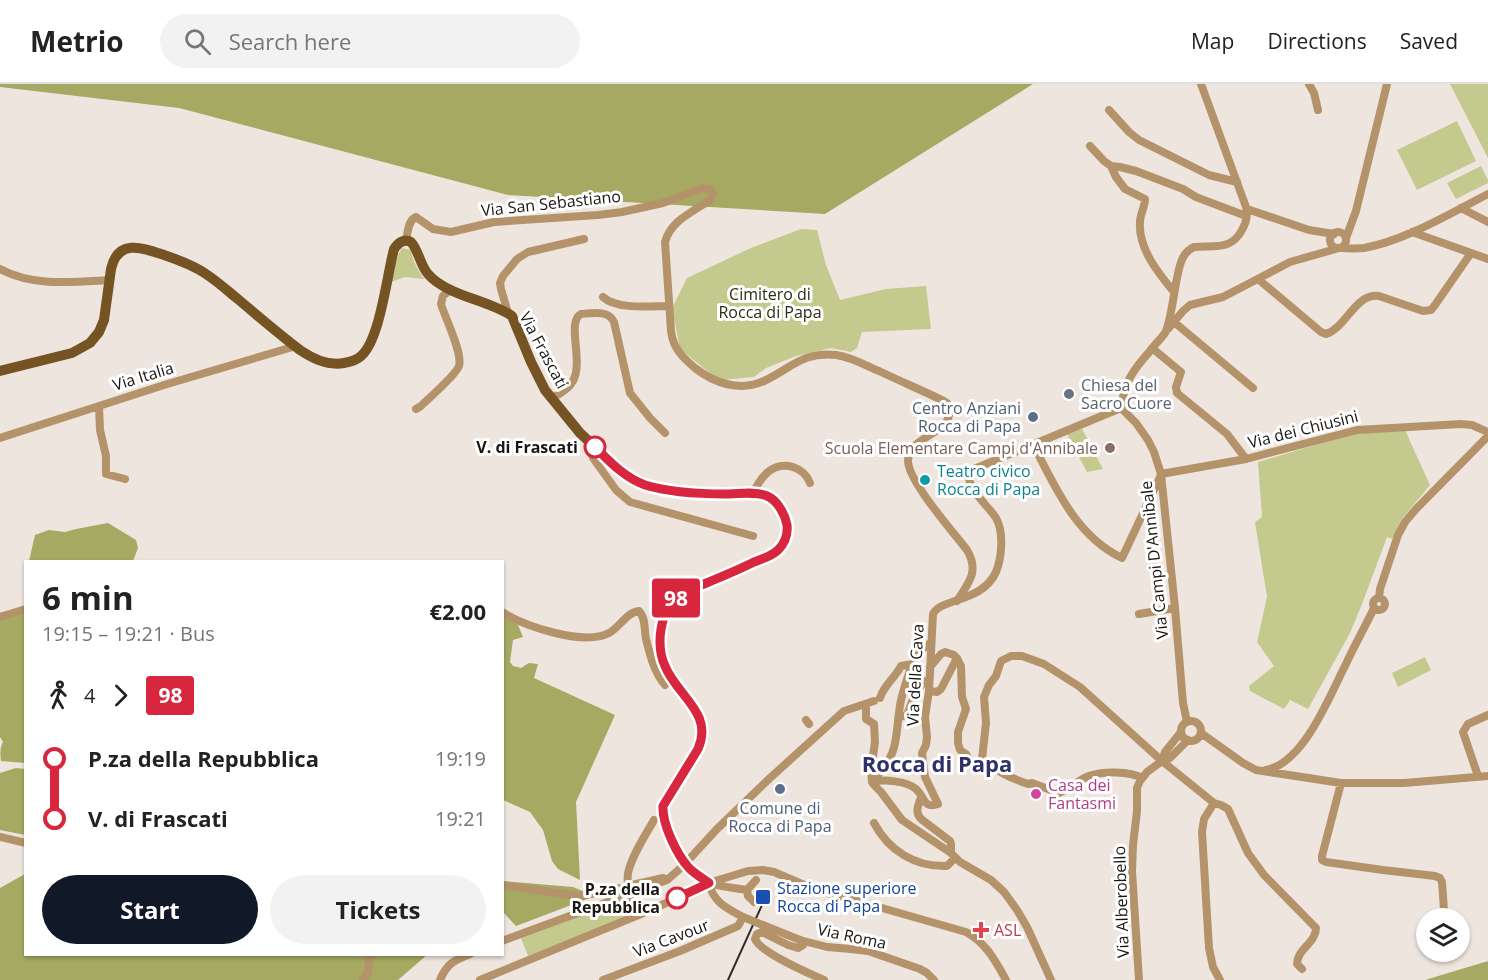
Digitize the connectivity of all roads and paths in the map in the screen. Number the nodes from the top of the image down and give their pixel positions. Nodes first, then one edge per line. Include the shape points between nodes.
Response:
1 (1201, 84) edge
2 (1309, 84) edge
3 (1387, 84) edge
4 (1109, 110) dead end
5 (1318, 110) dead end
6 (1090, 147) dead end
7 (1111, 166) junction
8 (1237, 182) junction
9 (1488, 194) edge
10 (1461, 208) junction
11 (1247, 213) junction
12 (1488, 222) edge
13 (1412, 232) junction
14 (584, 239) dead end
15 (405, 240) junction
16 (1338, 241) junction
17 (1472, 253) junction
18 (1488, 259) edge
19 (0, 269) edge
20 (1258, 279) junction
21 (110, 280) junction
22 (452, 289) junction
23 (1174, 292) junction
24 (603, 297) dead end
25 (669, 306) junction
26 (508, 313) junction
27 (1174, 322) junction
28 (1166, 332) junction
29 (296, 346) junction
30 (1152, 348) junction
31 (0, 371) edge
32 (1253, 388) dead end
33 (552, 398) junction
34 (99, 406) junction
35 (1121, 408) junction
36 (416, 409) dead end
37 (665, 433) dead end
38 (1488, 434) edge
39 (0, 438) edge
40 (592, 444) junction
41 (1033, 444) junction
42 (1246, 459) junction
43 (1161, 474) junction
44 (125, 478) dead end
45 (810, 483) dead end
46 (753, 494) junction
47 (753, 536) dead end
48 (957, 601) junction
49 (1175, 608) junction
50 (24, 610) edge
51 (504, 613) edge
52 (1139, 614) dead end
53 (0, 618) edge
54 (930, 643) junction
55 (957, 658) junction
56 (912, 664) junction
57 (930, 667) junction
58 (930, 679) junction
59 (665, 685) dead end
60 (929, 691) junction
61 (873, 701) junction
62 (1488, 715) edge
63 (899, 717) junction
64 (1187, 722) junction
65 (809, 724) dead end
66 (822, 731) junction
67 (1181, 732) junction
68 (1201, 734) junction
69 (1188, 740) junction
70 (981, 761) junction
71 (1162, 761) junction
72 (1260, 771) junction
73 (1478, 776) junction
74 (1488, 776) edge
75 (1142, 778) junction
76 (872, 782) junction
77 (1341, 783) junction
78 (921, 796) junction
79 (1215, 803) junction
80 (663, 806) junction
81 (874, 823) dead end
82 (0, 837) edge
83 (24, 843) edge
84 (953, 856) junction
85 (686, 863) junction
86 (756, 880) dead end
87 (709, 883) junction
88 (504, 885) edge
89 (620, 888) dead end
90 (631, 889) junction
91 (747, 890) junction
92 (754, 902) dead end
93 (1444, 908) edge
94 (645, 912) junction
95 (743, 917) junction
96 (504, 940) edge
97 (800, 940) junction
98 (372, 956) edge
99 (465, 956) edge
100 (1302, 969) dead end
101 (363, 980) edge
102 (440, 980) edge
103 (480, 980) edge
104 (603, 980) edge
105 (824, 980) edge
106 (934, 980) edge
107 (1006, 980) edge
108 (1051, 980) edge
109 (1139, 980) edge
110 (1220, 980) edge

1 - 8 street
2 - 5 street
3 - 16 street via 1356,211
4 - 8 street via 1137,139 1205,174
6 - 7 street
7 - 11 street
7 - 23 street via 1124,187 1145,199 1140,224 1143,243 1154,267
8 - 11 street
9 - 10 street
10 - 12 street
10 - 13 street
11 - 16 street
11 - 23 street via 1240,234 1230,244 1188,251
13 - 16 street via 1372,246
13 - 17 street
14 - 26 street via 528,252 517,259 500,283
15 - 22 main road, Via Frascati via 414,245 429,275
15 - 25 street, Via San Sebastiano via 414,217 433,229 451,232 494,222 622,212 708,188 713,192 710,200 672,226 666,236
15 - 29 main road via 394,250 375,334 361,357 328,364
16 - 20 street
17 - 18 street
17 - 20 street via 1431,310 1371,295 1326,334
19 - 21 street via 49,281
20 - 27 street via 1223,297 1190,305
21 - 29 main road via 113,260 129,248 142,248 182,261 213,279
21 - 31 main road via 103,324 90,343 72,353
22 - 26 main road, Via Frascati
22 - 36 street via 441,303 459,354 459,367
23 - 28 street
24 - 25 street via 617,304
25 - 48 street, Via San Sebastiano via 672,338 678,352 719,383 757,384 804,358 835,355 947,403 945,424 916,444 908,460 912,474 933,507 971,557 973,574
26 - 33 main road, Via Frascati
27 - 28 street
27 - 32 street
28 - 30 street
29 - 34 street, Via Italia
30 - 35 street via 1128,380
30 - 42 street via 1182,372 1177,393 1225,432
33 - 37 street via 568,388 575,375 576,318 581,314 606,314 614,322 630,393
33 - 40 main road, Via Frascati
34 - 39 street, Via Italia
34 - 44 street via 105,474
35 - 41 street
35 - 43 street, Via Campi D'Annibale via 1148,440
38 - 42 street, Via dei Chiusini via 1464,424 1364,429
38 - 72 street via 1405,522 1379,598 1374,600 1374,608 1304,741 1282,764
40 - 46 main road, Via Frascati via 624,474 642,484 682,492
40 - 47 street via 593,458 628,501
41 - 43 street via 1076,520 1105,548 1122,558
41 - 48 street via 969,473 971,486 998,522 1001,550 996,572 987,584 974,595
42 - 43 street, Via dei Chiusini
43 - 49 street, Via Campi D'Annibale
45 - 46 street via 799,469 780,466 766,473
46 - 80 main road, Via Frascati via 770,498 782,511 787,527 784,543 771,555 682,594 670,603 664,615 662,659 676,686 698,714 702,739
48 - 54 street, Via della Cava via 936,609
49 - 52 street
49 - 64 street, Via Campi D'Annibale
50 - 53 street
51 - 59 street via 538,628 591,637 610,632 632,612 639,611 644,618 653,664
54 - 56 street
54 - 57 street, Via della Cava
55 - 57 street via 945,652
55 - 60 street via 940,690
55 - 70 street via 962,666 966,709 958,732 959,748 973,767
56 - 61 street via 901,666
56 - 63 street
57 - 58 street, Via della Cava
58 - 60 street, Via della Cava
58 - 63 street via 921,686 906,715
60 - 78 street, Via della Cava via 926,745 922,753 926,782 938,804 929,806
61 - 66 street via 844,711
61 - 76 street via 866,719 874,724
62 - 73 street via 1468,724 1463,732
63 - 76 street via 894,753
64 - 67 street
64 - 68 street via 1197,723
65 - 66 street
66 - 85 street
67 - 69 street
67 - 71 street
68 - 69 street
68 - 72 street
69 - 71 street
70 - 71 street via 985,693 1000,663 1011,656 1047,665 1080,687
70 - 75 street via 1008,777 1061,793 1094,775 1131,774
71 - 75 street
71 - 79 street
72 - 77 street
73 - 74 street
73 - 77 street via 1404,783
75 - 109 street, Via Alberobello via 1137,789 1132,871
76 - 78 street via 885,780 910,786
76 - 84 street via 902,820
77 - 93 street via 1322,860 1437,876 1442,882
78 - 84 street via 917,815 950,841
79 - 100 street via 1228,809 1248,853 1264,875 1315,926 1315,935 1297,960
79 - 110 street via 1204,819 1202,832 1209,948
80 - 85 street via 666,826
80 - 90 street, bridge via 629,871
81 - 84 street via 885,841 914,861 945,866
82 - 83 street
84 - 108 street via 1004,892 1033,938
85 - 87 street
85 - 90 street via 669,878
86 - 91 street
87 - 91 street
87 - 94 street
87 - 95 street, Via Roma via 718,903
87 - 107 street via 752,870 770,871 816,890 957,929 986,948
88 - 89 street via 578,897
90 - 94 street via 636,905
90 - 96 street
91 - 92 street
94 - 103 street
95 - 97 street, Via Roma, bridge
95 - 104 street, Via Cavour via 734,929
97 - 105 street via 803,945 798,948 762,932 755,939 775,956
97 - 106 street, Via Roma via 823,947 870,952 920,969
98 - 101 street
99 - 102 street via 450,964

